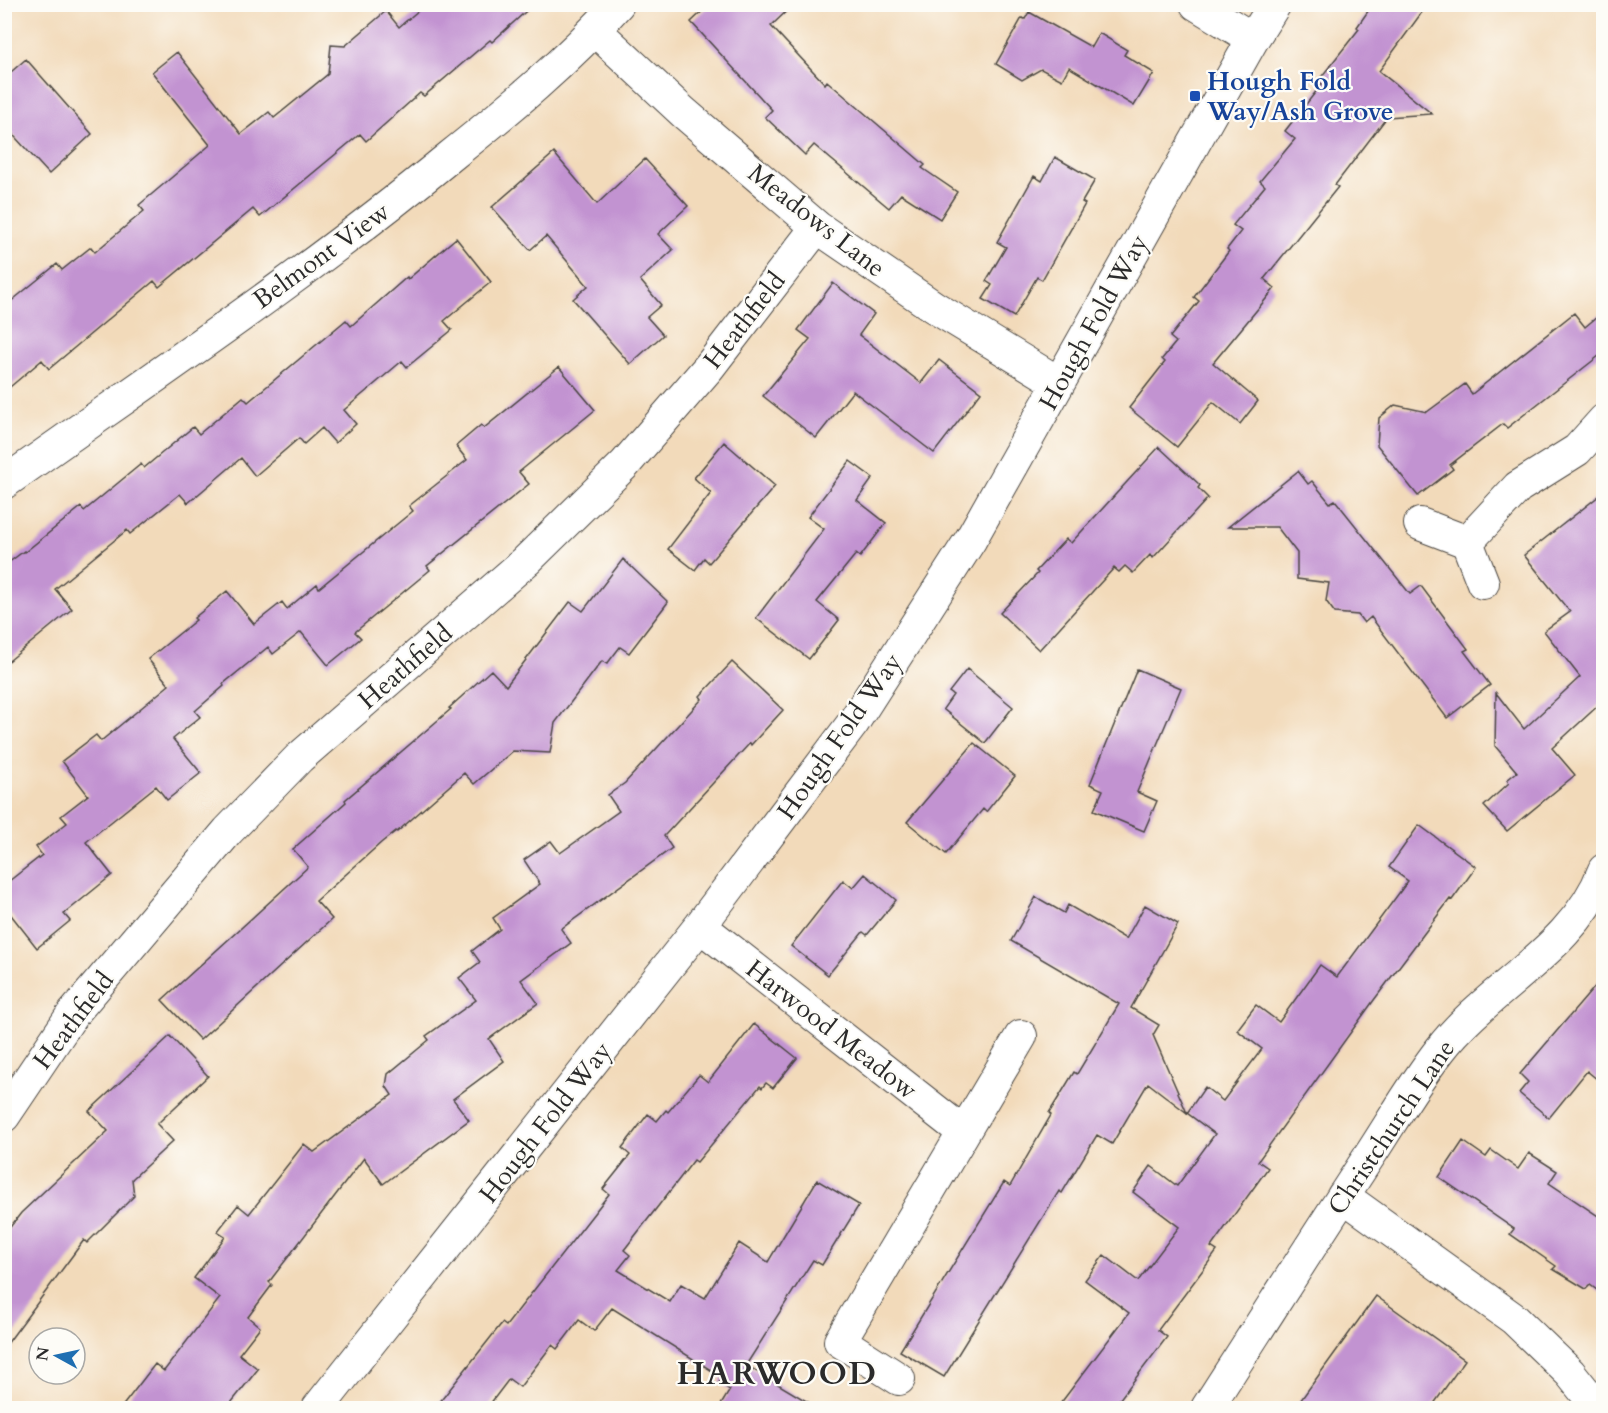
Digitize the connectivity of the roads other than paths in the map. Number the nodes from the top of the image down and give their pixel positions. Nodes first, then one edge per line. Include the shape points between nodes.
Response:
1 (618, 4) edge
2 (1196, 4) edge
3 (1275, 4) edge
4 (595, 30) junction
5 (1253, 39) junction
6 (817, 226) junction
7 (1059, 383) junction
8 (1604, 420) edge
9 (4, 483) edge
10 (1420, 525) dead end
11 (1467, 542) junction
12 (1483, 583) dead end
13 (1604, 870) edge
14 (700, 926) junction
15 (1021, 1036) dead end
16 (4, 1116) edge
17 (963, 1132) junction
18 (1343, 1196) junction
19 (899, 1379) dead end
20 (318, 1408) edge
21 (1207, 1408) edge
22 (1598, 1408) edge

1 - 4 street, Belmont View
2 - 5 street
3 - 5 street, Hough Fold Way
4 - 6 street, Meadows Lane via 683,112
4 - 9 street, Belmont View via 515,104 374,219
5 - 7 street, Hough Fold Way
6 - 7 street, Meadows Lane via 934,307
6 - 16 street, Heathfield via 709,366 625,464 526,561 299,758 228,831 72,1015
7 - 14 street, Hough Fold Way via 971,539 854,723
8 - 11 street via 1576,450 1518,487
10 - 11 street
11 - 12 street
13 - 18 street, Christchurch Lane via 1583,909 1548,949 1463,1023 1439,1050
14 - 17 street, Harwood Meadow
14 - 20 street, Hough Fold Way
15 - 17 street
17 - 19 street via 840,1341
18 - 21 street, Christchurch Lane
18 - 22 street via 1514,1319 1570,1373

